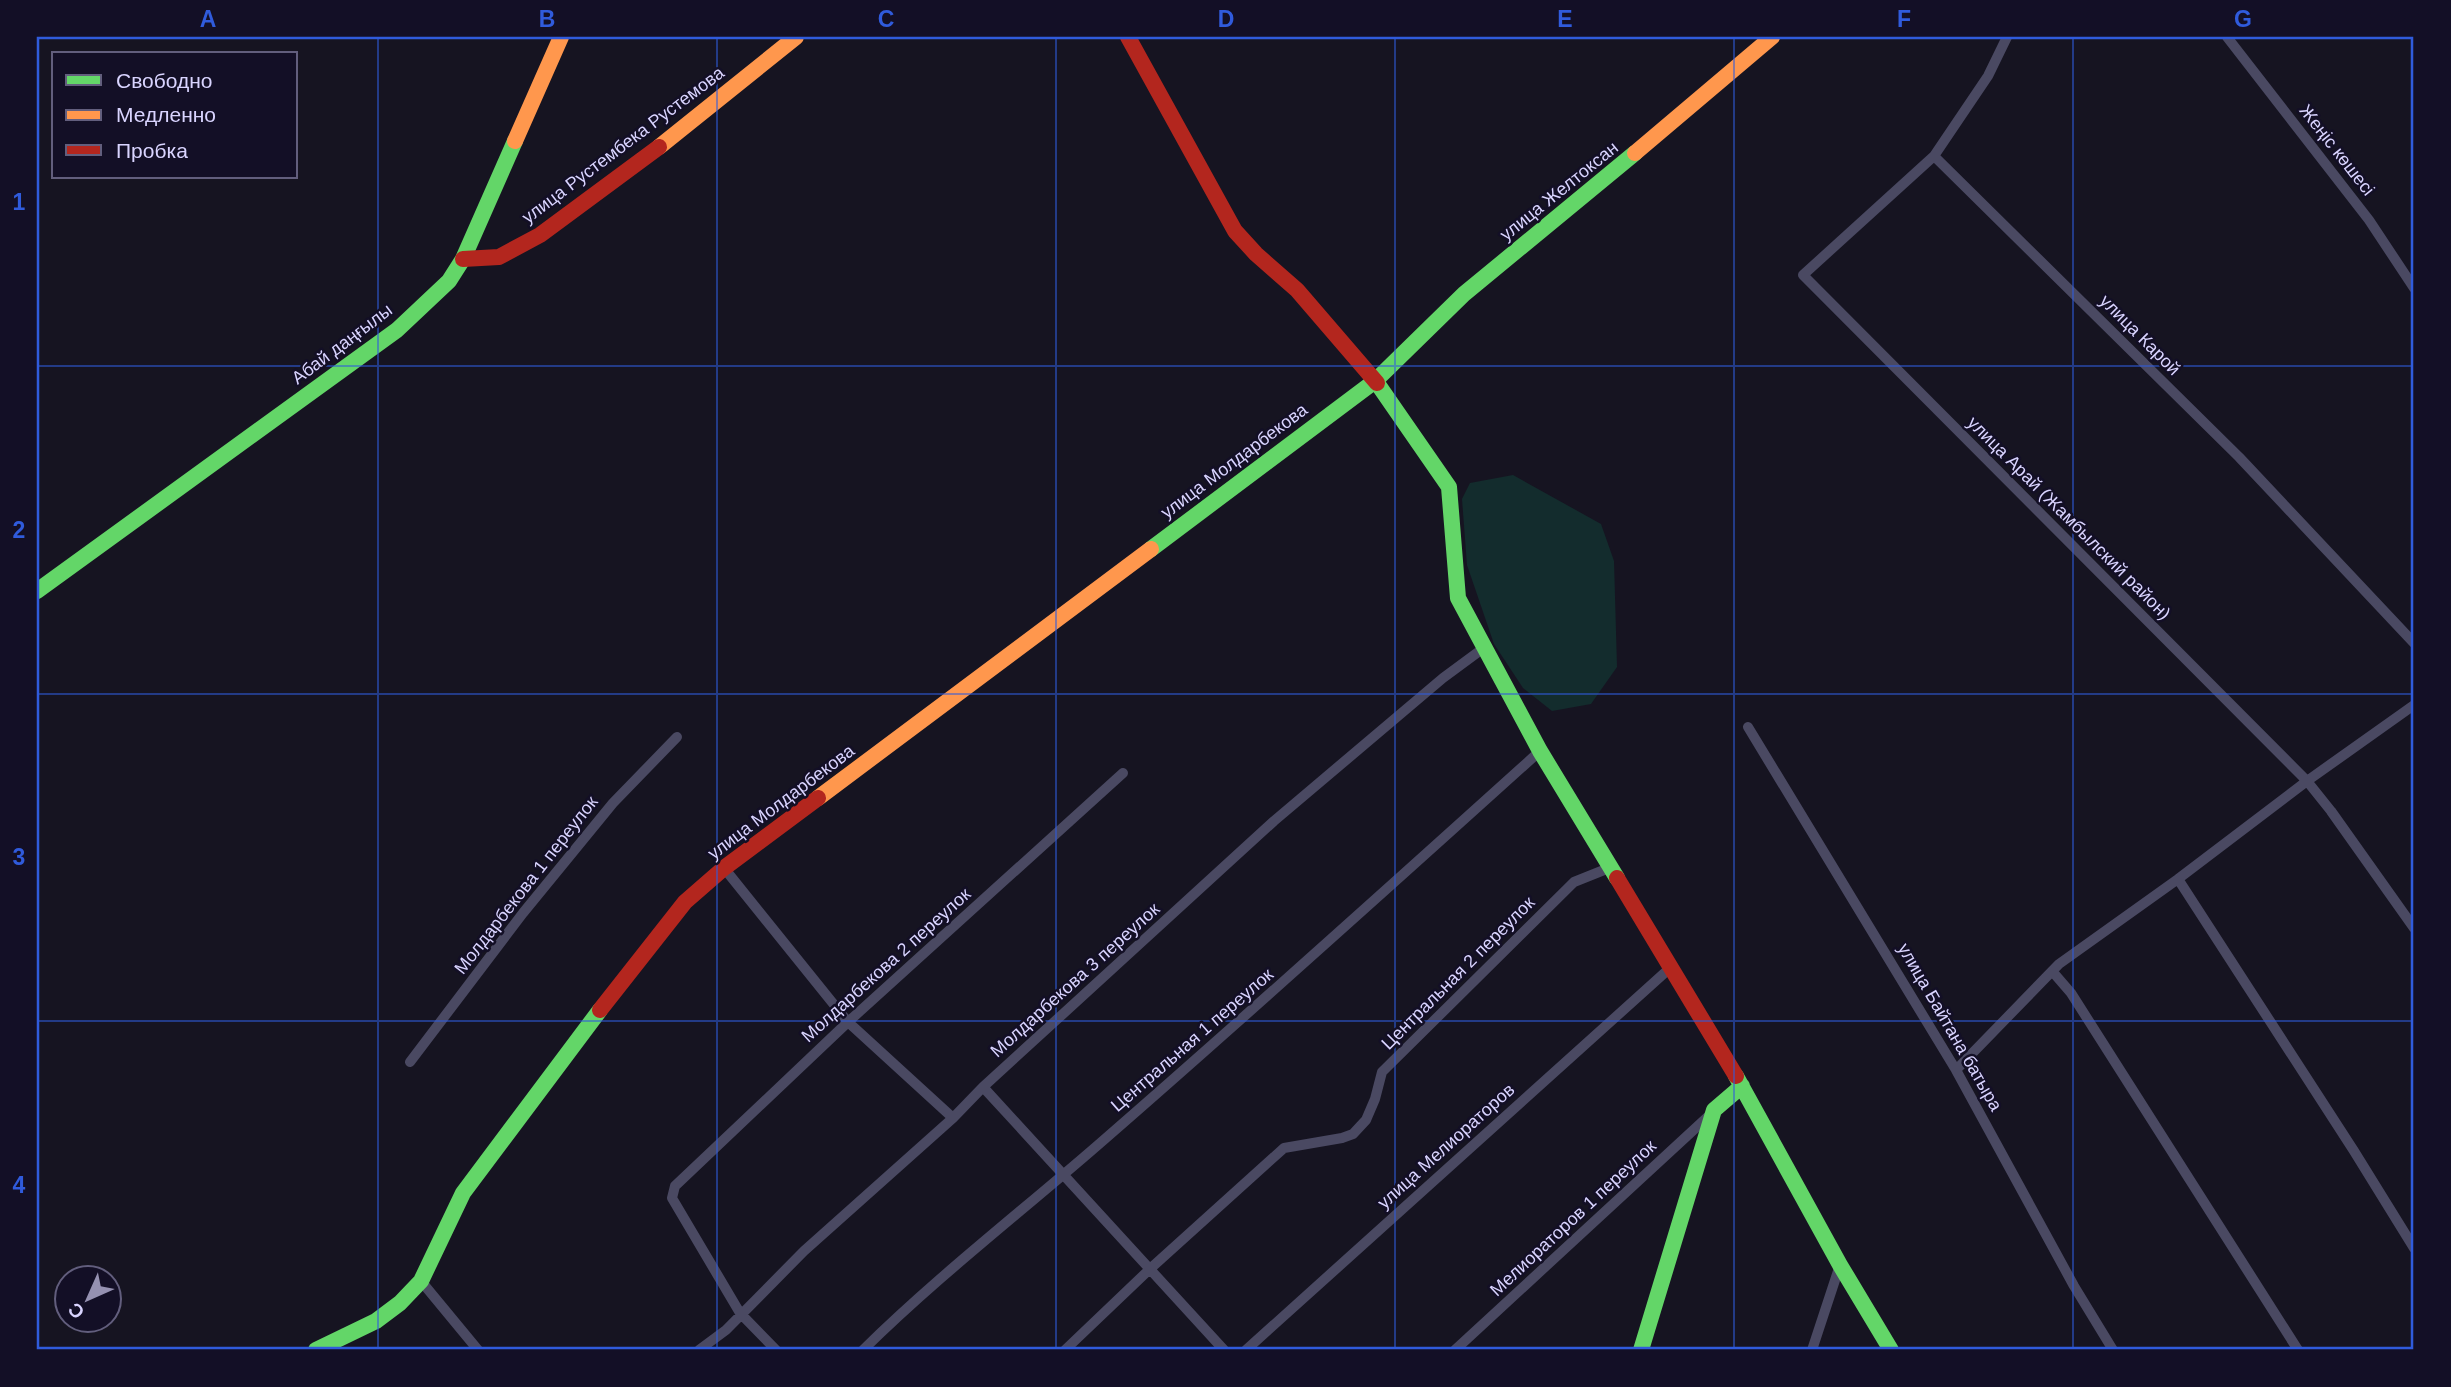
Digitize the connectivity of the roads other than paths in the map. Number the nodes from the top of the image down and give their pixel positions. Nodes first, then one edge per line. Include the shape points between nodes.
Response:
1 (561, 37) edge
2 (796, 37) edge
3 (1128, 37) edge
4 (1772, 37) edge
5 (2007, 37) edge
6 (2227, 37) edge
7 (1934, 156) junction
8 (463, 259) junction
9 (2414, 288) edge
10 (1375, 380) junction
11 (37, 591) edge
12 (2414, 643) edge
13 (1485, 647) junction
14 (2414, 705) edge
15 (1748, 727) dead end
16 (677, 737) dead end
17 (1540, 751) junction
18 (1124, 773) dead end
19 (2306, 781) junction
20 (724, 868) junction
21 (1609, 868) junction
22 (2178, 879) junction
23 (2414, 928) edge
24 (1670, 968) junction
25 (2052, 971) junction
26 (848, 1022) junction
27 (410, 1062) dead end
28 (1956, 1070) junction
29 (983, 1087) junction
30 (1742, 1087) junction
31 (1714, 1110) junction
32 (953, 1118) junction
33 (1064, 1175) junction
34 (2414, 1248) edge
35 (1840, 1265) junction
36 (1151, 1268) junction
37 (421, 1281) junction
38 (740, 1313) junction
39 (316, 1350) edge
40 (478, 1350) edge
41 (699, 1350) edge
42 (776, 1350) edge
43 (863, 1350) edge
44 (1065, 1350) edge
45 (1224, 1350) edge
46 (1246, 1350) edge
47 (1455, 1350) edge
48 (1641, 1350) edge
49 (1812, 1350) edge
50 (1891, 1350) edge
51 (2113, 1350) edge
52 (2298, 1350) edge

1 - 8 street, Абай даңғылы
2 - 8 street, улица Рустембека Рустемова via 540,235 499,257
3 - 10 street via 1235,231 1297,290
4 - 10 street, улица Желтоксан via 1464,294
5 - 7 street via 1989,76
6 - 9 street, Жеңіс көшесі via 2368,220
7 - 12 street, улица Карой via 2239,457
7 - 19 street, улица Арай (Жамбылский район) via 1804,275
8 - 11 street, Абай даңғылы via 449,281 397,330
10 - 13 street via 1449,487 1458,598
10 - 20 street, улица Молдарбекова
13 - 17 street
13 - 29 street, Молдарбекова 3 переулок via 1274,821
14 - 19 street
15 - 28 street, улица Байтана батыра
16 - 27 street, Молдарбекова 1 переулок via 614,803 523,913
17 - 21 street
17 - 33 street, Центральная 1 переулок via 1304,966
18 - 26 street, Молдарбекова 2 переулок
19 - 22 street
19 - 23 street, улица Арай (Жамбылский район)
20 - 26 street
20 - 37 street, улица Молдарбекова via 685,902 463,1192
21 - 24 street
21 - 36 street, Центральная 2 переулок via 1574,882 1382,1072 1366,1120 1353,1134 1284,1148
22 - 25 street
22 - 34 street
24 - 30 street
24 - 46 street, улица Мелиораторов
25 - 28 street
25 - 52 street via 2071,993
26 - 32 street
26 - 38 street, Молдарбекова 2 переулок via 675,1186 672,1198
28 - 51 street, улица Байтана батыра
29 - 32 street, Молдарбекова 3 переулок
29 - 33 street
30 - 31 street
30 - 35 street
31 - 47 street, Мелиораторов 1 переулок
31 - 48 street
32 - 38 street, Молдарбекова 3 переулок
33 - 36 street
33 - 43 street, Центральная 1 переулок
35 - 49 street
35 - 50 street
36 - 44 street, Центральная 2 переулок
36 - 45 street
37 - 39 street, улица Молдарбекова via 376,1321
37 - 40 street
38 - 41 street, Молдарбекова 3 переулок
38 - 42 street

